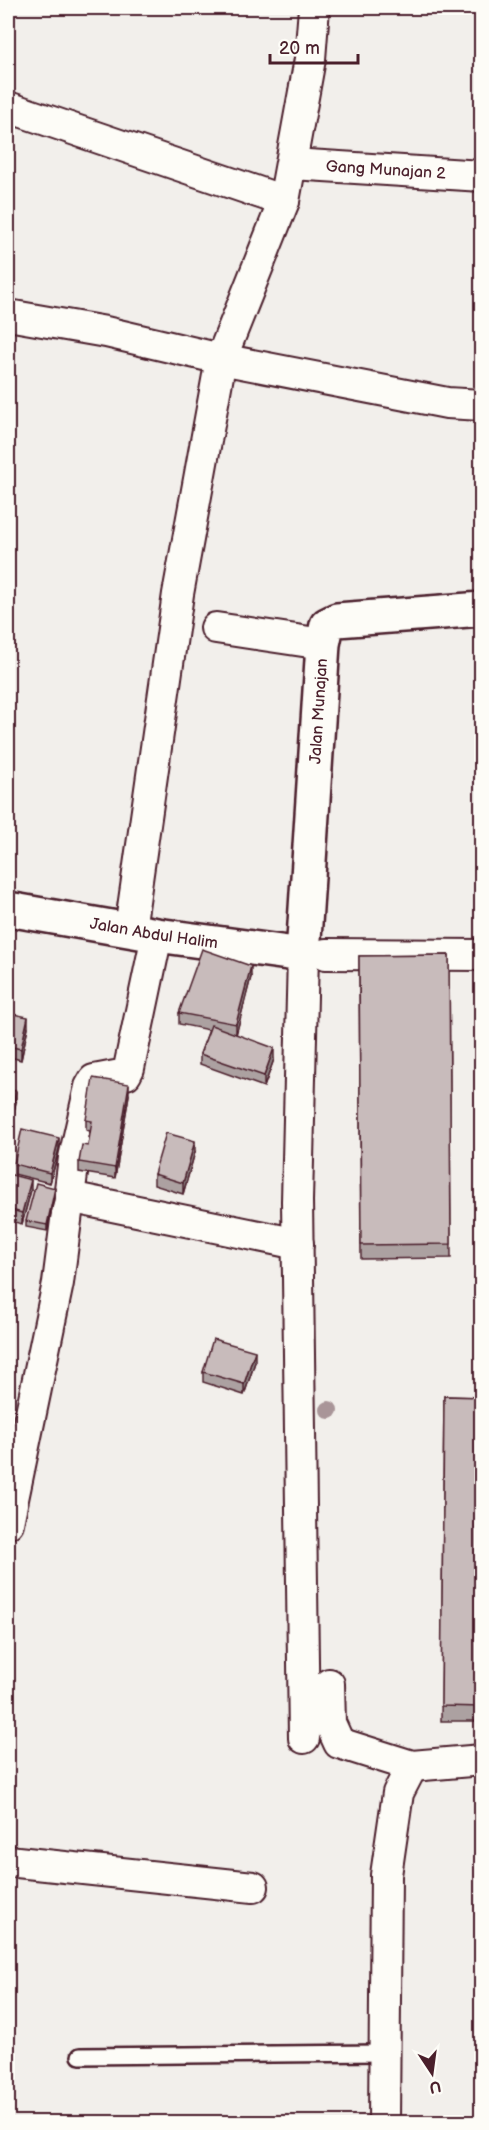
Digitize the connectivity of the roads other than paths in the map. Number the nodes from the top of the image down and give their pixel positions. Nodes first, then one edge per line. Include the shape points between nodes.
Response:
1 (314, 8) edge
2 (8, 107) edge
3 (292, 164) junction
4 (482, 176) edge
5 (284, 201) junction
6 (8, 315) edge
7 (221, 359) junction
8 (482, 405) edge
9 (482, 609) edge
10 (216, 628) dead end
11 (323, 644) junction
12 (8, 909) edge
13 (143, 932) junction
14 (315, 954) junction
15 (482, 955) edge
16 (69, 1197) junction
17 (298, 1244) junction
18 (8, 1523) edge
19 (329, 1684) dead end
20 (304, 1738) dead end
21 (482, 1760) edge
22 (412, 1766) junction
23 (8, 1861) edge
24 (253, 1887) dead end
25 (383, 2053) junction
26 (80, 2056) dead end
27 (384, 2122) edge

1 - 3 street via 310,59
2 - 5 street
3 - 4 street, Gang Munajan 2
3 - 5 street
5 - 7 street
6 - 7 street via 106,332
7 - 8 street via 447,403
7 - 13 street via 178,594
9 - 11 street, Jalan Munajan via 337,620 327,625
10 - 11 street
11 - 14 street, Jalan Munajan
12 - 13 street, Jalan Abdul Halim
13 - 14 street, Jalan Abdul Halim
13 - 16 street via 129,1068 126,1074 94,1080 90,1087
14 - 15 street
14 - 17 street
16 - 17 street
16 - 18 street via 58,1283
17 - 20 street
19 - 22 street via 330,1723 339,1743
21 - 22 street
22 - 25 street via 398,1793 386,1875
23 - 24 street
25 - 26 lane
25 - 27 street

